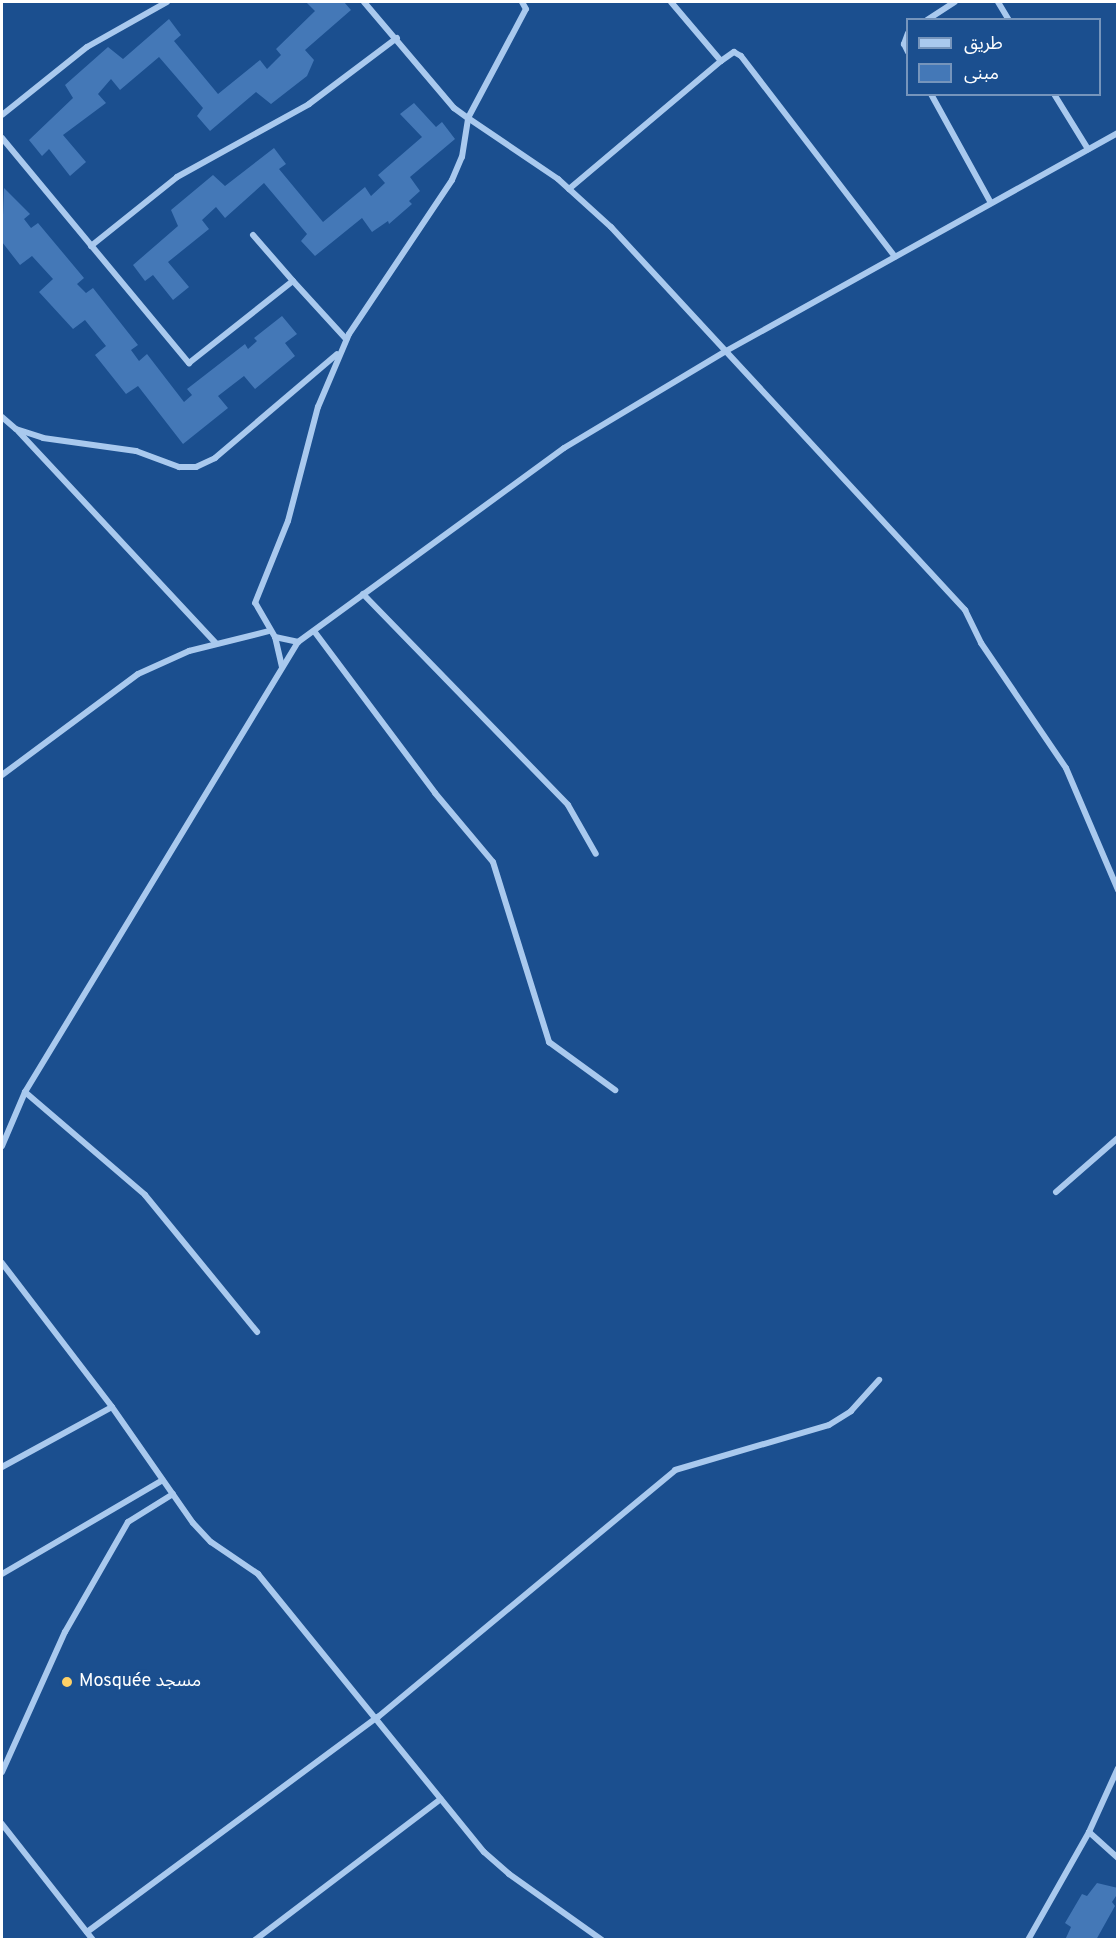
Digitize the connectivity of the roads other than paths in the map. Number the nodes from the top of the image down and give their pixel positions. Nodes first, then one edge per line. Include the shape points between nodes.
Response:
1 (167, 2) edge
2 (364, 2) edge
3 (522, 2) edge
4 (671, 2) edge
5 (955, 2) edge
6 (998, 2) edge
7 (930, 18) edge
8 (1008, 18) edge
9 (397, 38) junction
10 (721, 61) junction
11 (932, 96) edge
12 (1055, 96) edge
13 (2, 115) edge
14 (468, 118) junction
15 (1118, 133) edge
16 (2, 138) edge
17 (1088, 149) junction
18 (569, 189) junction
19 (991, 203) junction
20 (253, 234) dead end
21 (91, 246) junction
22 (895, 257) junction
23 (293, 281) junction
24 (346, 339) junction
25 (340, 351) junction
26 (726, 351) junction
27 (2, 417) edge
28 (16, 429) junction
29 (363, 594) junction
30 (269, 631) junction
31 (314, 631) junction
32 (274, 637) junction
33 (298, 642) junction
34 (216, 644) junction
35 (282, 668) junction
36 (2, 775) edge
37 (596, 854) dead end
38 (1118, 890) edge
39 (615, 1090) dead end
40 (25, 1092) junction
41 (1118, 1138) edge
42 (2, 1144) edge
43 (1056, 1192) dead end
44 (2, 1263) edge
45 (257, 1332) dead end
46 (879, 1380) dead end
47 (112, 1407) junction
48 (2, 1467) edge
49 (163, 1480) junction
50 (173, 1494) junction
51 (2, 1574) edge
52 (378, 1717) junction
53 (1118, 1768) edge
54 (2, 1772) edge
55 (441, 1799) junction
56 (2, 1824) edge
57 (1089, 1832) junction
58 (1118, 1858) edge
59 (87, 1932) junction
60 (93, 1940) edge
61 (255, 1940) edge
62 (602, 1940) edge
63 (1028, 1940) edge

1 - 13 street via 87,47
2 - 9 street
3 - 14 street via 526,9
4 - 10 street
5 - 7 street
6 - 8 street
9 - 14 street via 454,108
9 - 21 street via 309,104 177,177
10 - 18 street
10 - 22 street via 734,52 741,56
11 - 19 street
12 - 17 street
14 - 18 street
14 - 24 street via 462,157 452,180
15 - 17 street
16 - 21 street
17 - 19 street
18 - 26 street via 611,226
19 - 22 street
20 - 23 street
21 - 23 street via 189,363
22 - 26 street
23 - 24 street
24 - 25 street
25 - 28 street via 215,458 196,467 178,467 136,451 43,438
25 - 30 street via 318,407 288,521 256,593 257,611
26 - 29 street via 542,462
26 - 38 street via 965,610 981,643 1066,768
27 - 28 street
28 - 34 street
29 - 31 street
29 - 37 street via 568,806
30 - 32 street
30 - 34 street
31 - 33 street
31 - 39 street via 435,793 492,862 549,1042
32 - 33 street
32 - 35 street
33 - 35 street
34 - 36 street via 138,674
35 - 40 street
40 - 42 street
40 - 45 street via 145,1195
41 - 43 street
44 - 47 street
46 - 52 street via 851,1411 829,1425 675,1470
47 - 48 street
47 - 49 street
49 - 50 street
49 - 51 street
50 - 52 street via 211,1542 258,1574
50 - 54 street via 128,1522 65,1632
52 - 55 street
52 - 59 street
53 - 57 street
55 - 61 street
55 - 62 street via 484,1852 509,1874
56 - 59 street
57 - 58 street
57 - 63 street
59 - 60 street

